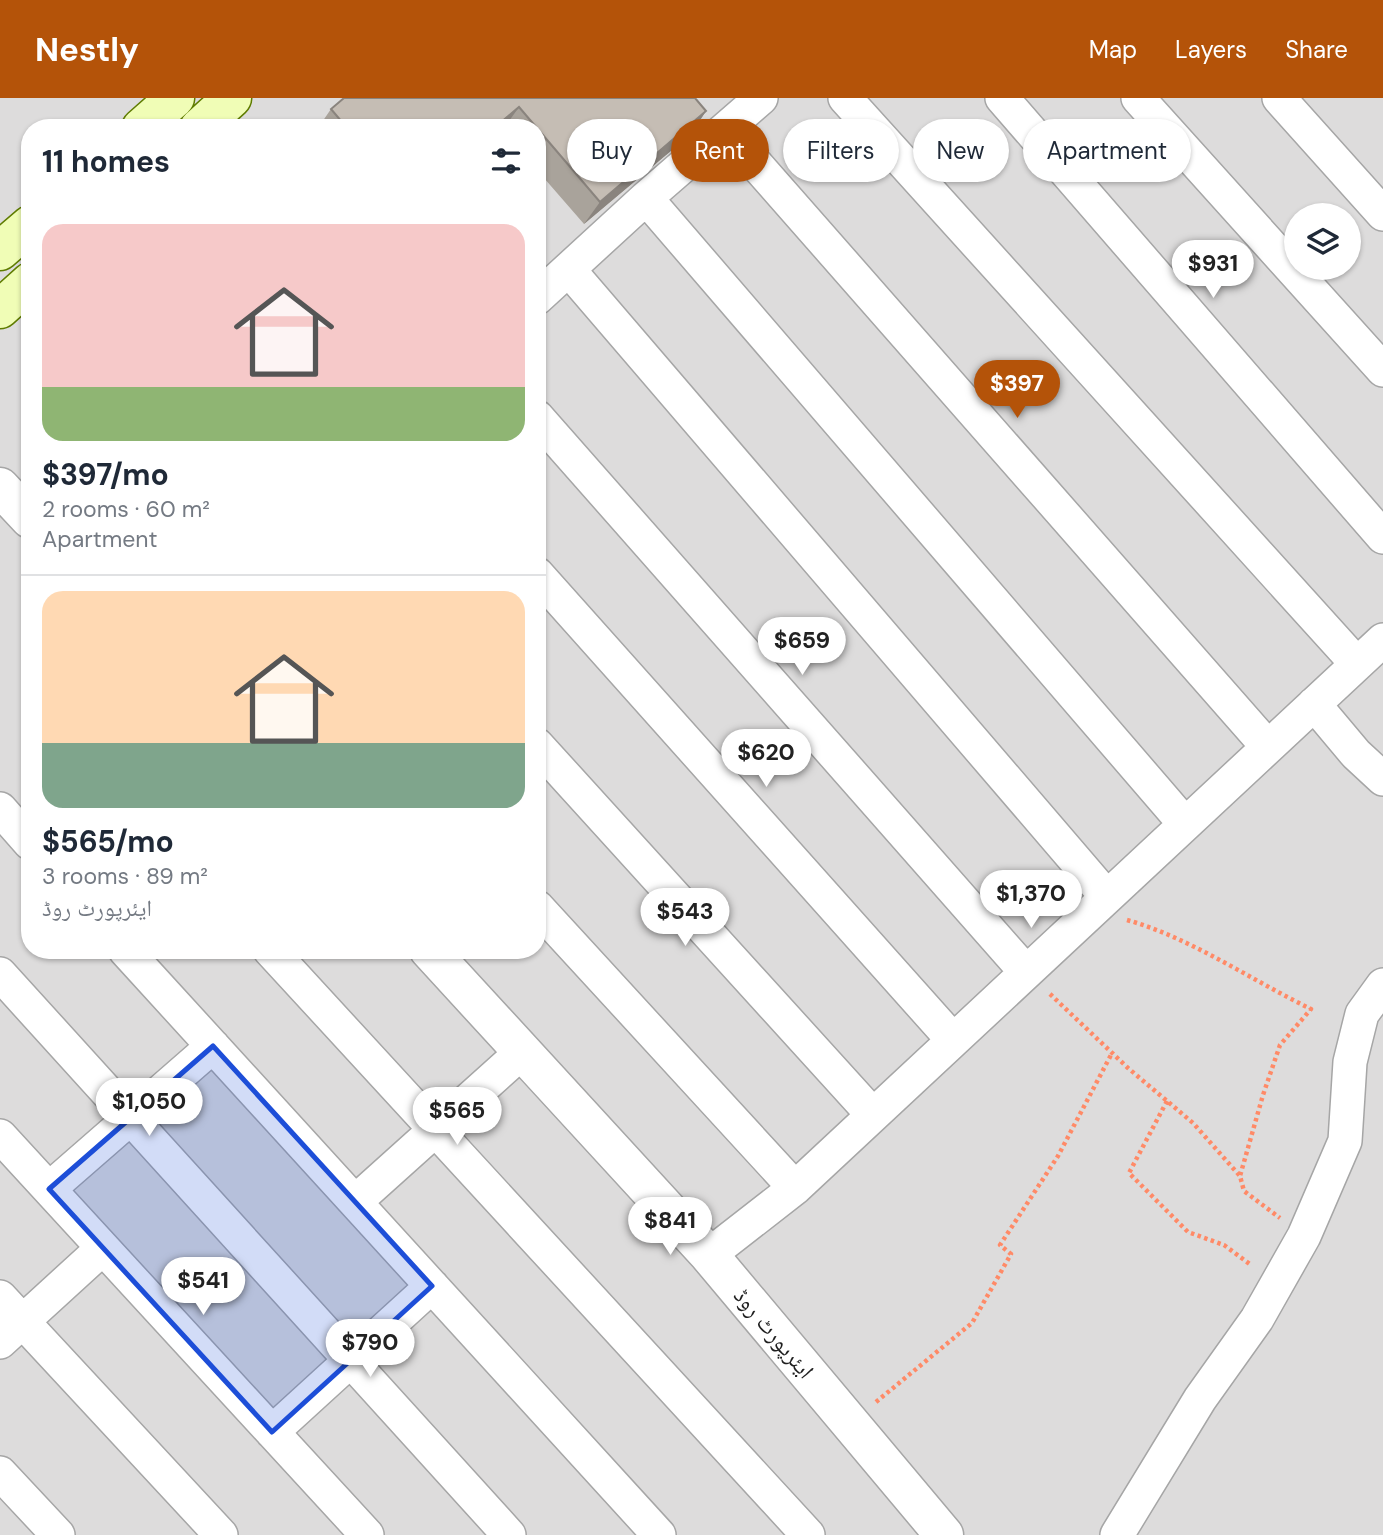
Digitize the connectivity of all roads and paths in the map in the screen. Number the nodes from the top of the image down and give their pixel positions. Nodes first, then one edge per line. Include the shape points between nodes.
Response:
1 (175, 98) edge
2 (232, 98) edge
3 (761, 98) edge
4 (845, 98) edge
5 (1002, 98) edge
6 (1138, 98) edge
7 (1279, 98) edge
8 (151, 119) edge
9 (210, 119) edge
10 (738, 119) edge
11 (671, 177) edge
12 (769, 179) edge
13 (646, 198) junction
14 (1383, 214) edge
15 (21, 233) edge
16 (0, 251) edge
17 (569, 270) junction
18 (21, 290) edge
19 (546, 290) edge
20 (0, 309) edge
21 (1383, 370) edge
22 (546, 428) edge
23 (0, 487) edge
24 (21, 509) edge
25 (1383, 537) edge
26 (546, 584) edge
27 (1383, 640) edge
28 (1357, 664) junction
29 (1314, 704) junction
30 (1268, 747) junction
31 (546, 755) edge
32 (1383, 779) edge
33 (0, 809) edge
34 (1185, 824) junction
35 (21, 833) edge
36 (1100, 904) junction
37 (546, 917) edge
38 (133, 959) edge
39 (278, 959) edge
40 (437, 959) edge
41 (1026, 972) junction
42 (0, 974) edge
43 (1383, 985) edge
44 (953, 1040) junction
45 (213, 1046) junction
46 (522, 1052) junction
47 (1112, 1053) junction
48 (1167, 1101) junction
49 (873, 1115) junction
50 (131, 1118) junction
51 (435, 1130) junction
52 (0, 1136) edge
53 (1240, 1176) junction
54 (795, 1188) junction
55 (49, 1189) junction
56 (355, 1202) junction
57 (1304, 1237) junction
58 (103, 1248) junction
59 (709, 1255) junction
60 (1277, 1283) junction
61 (432, 1286) junction
62 (0, 1297) edge
63 (11, 1331) edge
64 (350, 1360) junction
65 (850, 1423) junction
66 (272, 1432) junction
67 (0, 1473) edge
68 (58, 1535) edge
69 (221, 1535) edge
70 (367, 1535) edge
71 (509, 1535) edge
72 (659, 1535) edge
73 (808, 1535) edge
74 (944, 1535) edge
75 (1117, 1535) edge

1 - 8 main road
2 - 9 main road
3 - 10 street
4 - 28 street
5 - 25 street
6 - 21 street
7 - 14 street
11 - 13 street
12 - 30 street
13 - 17 street
13 - 34 street
15 - 16 main road
17 - 19 street
17 - 36 street
18 - 20 main road
22 - 41 street
23 - 24 street
26 - 44 street
27 - 28 street
28 - 29 street
29 - 30 street
29 - 32 street
30 - 34 street
31 - 49 street
33 - 35 street
34 - 36 street
36 - 41 street
36 - 53 path via 1209,953 1311,1009 1280,1045
37 - 54 street
38 - 45 street
39 - 51 street
40 - 46 street, ایئرپورٹ روڈ
41 - 44 street
41 - 47 path
42 - 50 street
43 - 57 street via 1362,1014 1350,1062 1345,1141
44 - 49 street
45 - 50 street
45 - 56 street
46 - 51 street
46 - 59 street, ایئرپورٹ روڈ
47 - 48 path
47 - 65 path via 1058,1156 1000,1245 1011,1254 972,1323
48 - 53 path
48 - 60 path via 1129,1173 1188,1232 1224,1245
49 - 54 street
50 - 55 street
50 - 64 street
51 - 56 street
51 - 73 street
52 - 55 street
53 - 57 path via 1244,1191
54 - 59 street
55 - 58 street
56 - 61 street
57 - 60 street
58 - 63 street
58 - 66 street
59 - 65 street, ایئرپورٹ روڈ
60 - 75 street via 1163,1456
61 - 64 street
61 - 72 street
62 - 63 street
63 - 69 street
64 - 66 street
64 - 71 street
65 - 74 street, ایئرپورٹ روڈ
66 - 70 street
67 - 68 street

